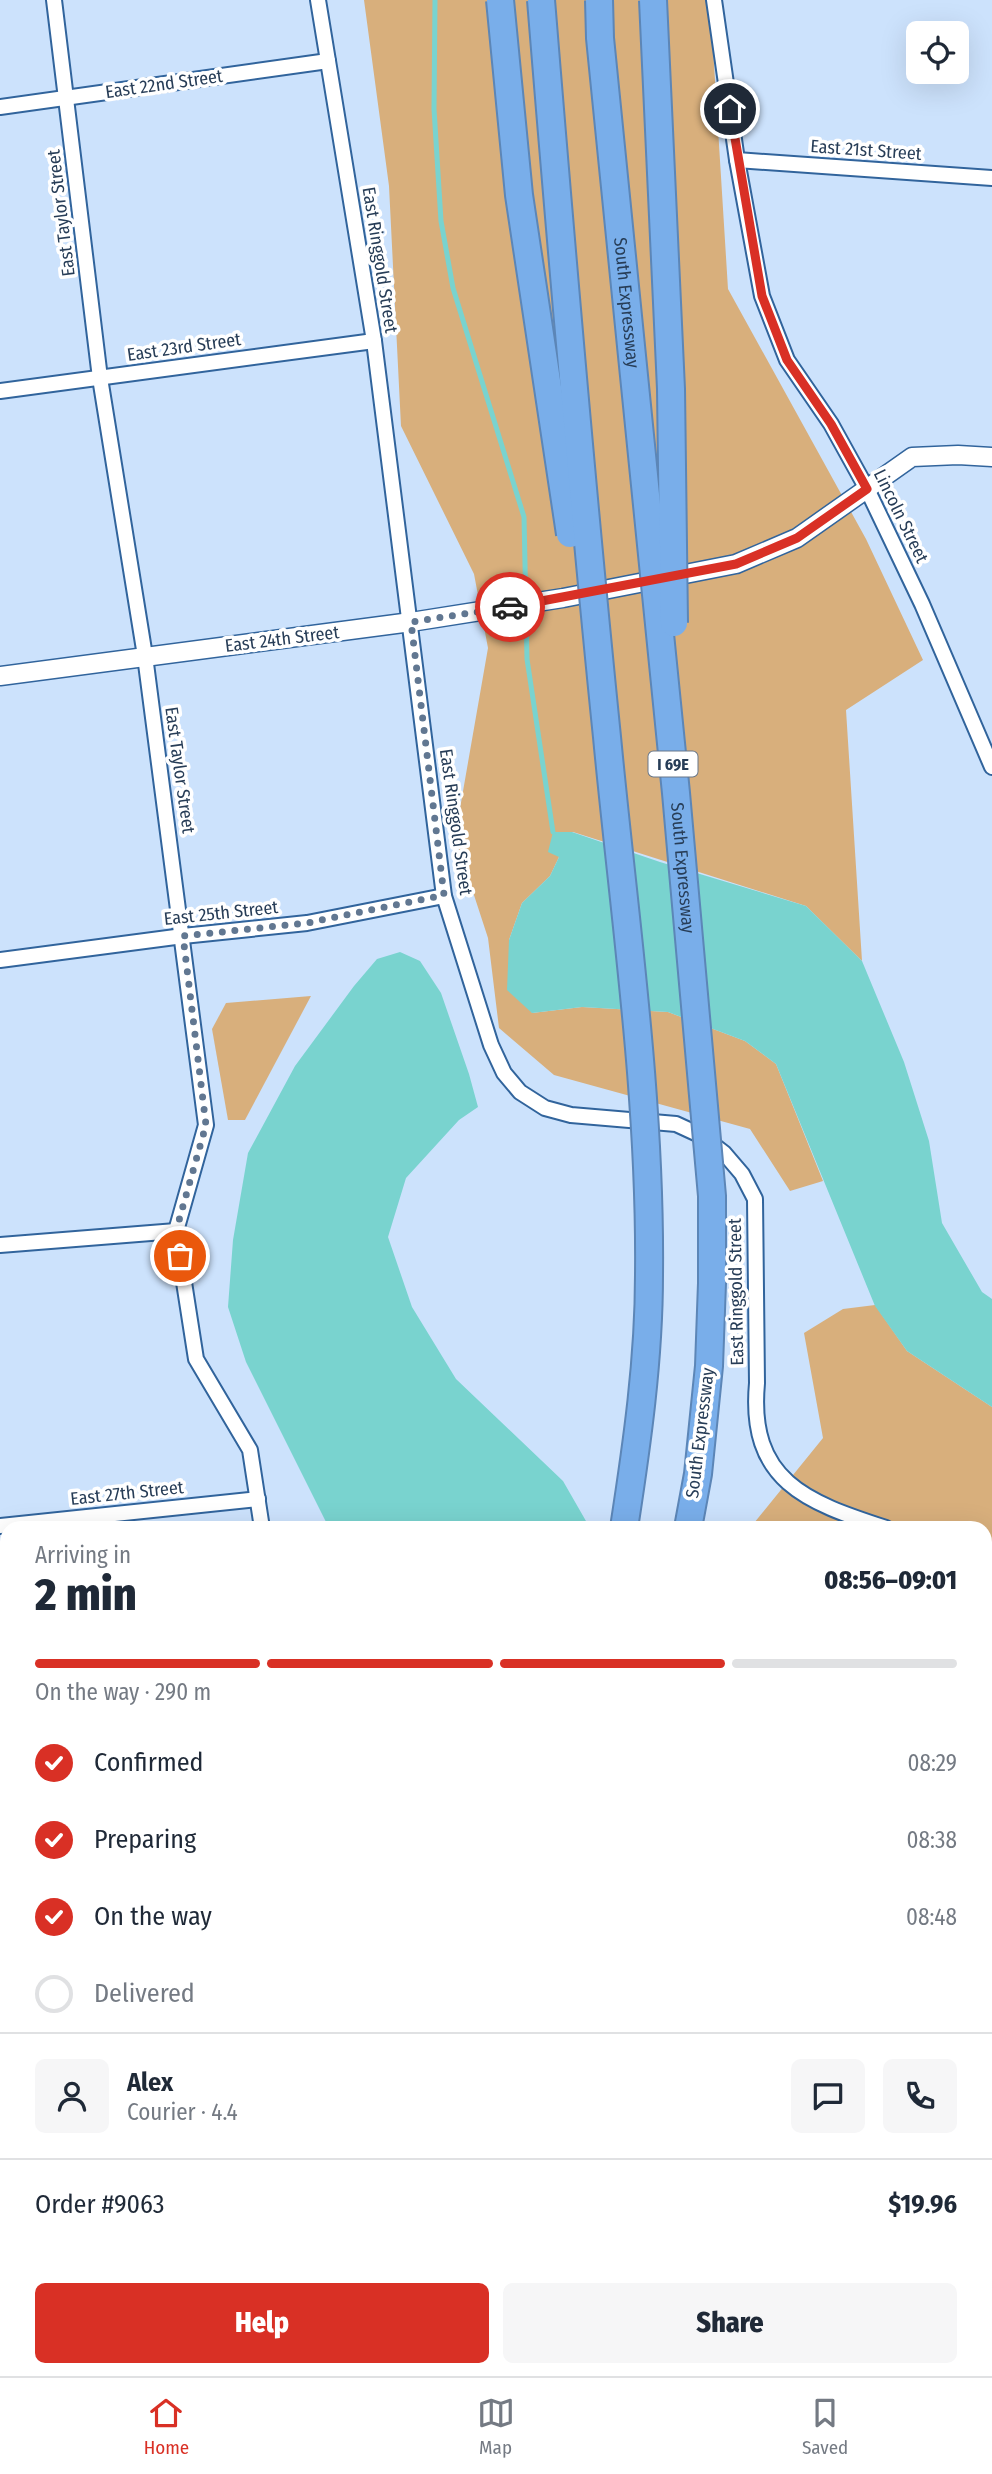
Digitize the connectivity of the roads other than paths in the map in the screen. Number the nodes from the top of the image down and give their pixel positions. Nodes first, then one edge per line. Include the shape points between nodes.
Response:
1 (54, 0) edge
2 (318, 0) edge
3 (500, 0) edge
4 (541, 0) edge
5 (599, 0) edge
6 (653, 0) edge
7 (714, 0) edge
8 (328, 61) junction
9 (67, 97) junction
10 (0, 107) edge
11 (737, 160) junction
12 (992, 178) edge
13 (374, 341) junction
14 (100, 378) junction
15 (0, 391) edge
16 (992, 457) edge
17 (867, 489) junction
18 (411, 622) junction
19 (145, 656) junction
20 (0, 676) edge
21 (992, 767) edge
22 (676, 793) junction
23 (619, 861) junction
24 (444, 895) junction
25 (183, 936) junction
26 (0, 960) edge
27 (176, 1231) junction
28 (0, 1245) edge
29 (258, 1499) junction
30 (48, 1521) edge
31 (261, 1521) edge
32 (625, 1521) edge
33 (689, 1521) edge
34 (864, 1521) edge

1 - 9 street, East Taylor Street
2 - 8 street, East Ringgold Street
3 - 23 highway, bridge via 519,195
4 - 23 highway, bridge via 574,410
5 - 22 highway, South Expressway / I 69E, bridge
6 - 22 highway, bridge via 671,389
7 - 11 street, Lincoln Street
8 - 9 street, East 22nd Street
8 - 13 street, East Ringgold Street
9 - 10 street, East 22nd Street
9 - 14 street, East Taylor Street
11 - 12 street, East 21st Street
11 - 17 street, Lincoln Street via 762,296 787,360 831,424
13 - 14 street, East 23rd Street
13 - 18 street, East Ringgold Street
14 - 15 street, East 23rd Street
14 - 19 street, East Taylor Street
16 - 17 street via 912,457
17 - 18 street, East 24th Street via 797,538 736,564
17 - 21 street, Lincoln Street
18 - 19 street, East 24th Street
18 - 24 street, East Ringgold Street
19 - 20 street, East 24th Street
19 - 25 street, East Taylor Street
22 - 33 highway, South Expressway / I 69E, bridge via 712,1196 709,1366
23 - 32 highway, bridge via 645,1135 649,1277 639,1437
24 - 25 street, East 25th Street via 307,923
24 - 34 street, East Ringgold Street via 491,1045 504,1073 520,1092 545,1108 571,1115 676,1124 702,1136 742,1174 755,1199 754,1407 766,1454 797,1491 832,1511
25 - 26 street, East 25th Street
25 - 27 street, East Taylor Street via 206,1125
27 - 28 street
27 - 29 street, East Taylor Street via 196,1359 250,1450
29 - 30 street, East 27th Street
29 - 31 street, East Taylor Street

